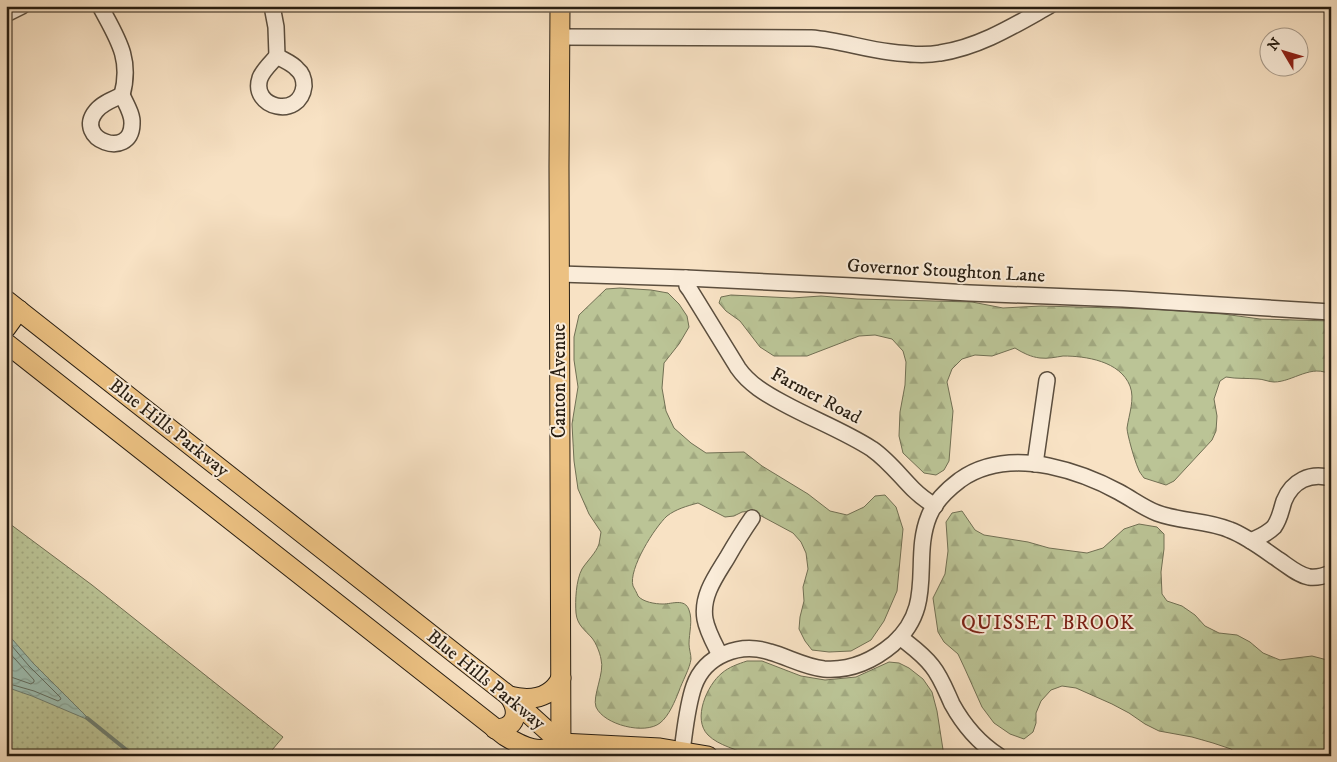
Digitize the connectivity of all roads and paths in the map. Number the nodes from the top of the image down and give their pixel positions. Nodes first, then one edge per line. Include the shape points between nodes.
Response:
1 (22, 6) edge
2 (100, 6) edge
3 (272, 6) edge
4 (560, 6) edge
5 (1050, 6) edge
6 (6, 14) edge
7 (560, 37) junction
8 (277, 56) dead end
9 (122, 95) dead end
10 (559, 274) junction
11 (686, 278) junction
12 (13, 305) edge
13 (1331, 312) edge
14 (6, 328) edge
15 (6, 343) edge
16 (1047, 380) dead end
17 (1036, 464) junction
18 (1331, 478) edge
19 (935, 506) junction
20 (752, 518) dead end
21 (1251, 541) junction
22 (1331, 574) edge
23 (900, 637) junction
24 (720, 655) junction
25 (561, 678) junction
26 (508, 696) junction
27 (495, 729) junction
28 (561, 749) edge
29 (682, 751) junction
30 (708, 756) edge
31 (999, 756) edge

1 - 6 street
2 - 9 street via 124,56 126,81
3 - 8 street
4 - 7 main road, Canton Avenue
5 - 7 street via 983,41 927,54 889,52 811,38
7 - 10 main road, Canton Avenue
10 - 11 street, Governor Stoughton Lane
10 - 25 main road, Canton Avenue
11 - 13 street, Governor Stoughton Lane
11 - 19 street, Farmer Road via 687,286 746,379 795,410 872,450
12 - 14 main road
12 - 26 main road, Blue Hills Parkway
15 - 27 main road, Blue Hills Parkway
16 - 17 street
17 - 19 street via 998,464 980,469 954,485
17 - 21 street via 1084,476 1158,514 1215,524
18 - 21 street via 1317,476 1298,482 1288,493 1277,522 1263,536
19 - 23 street via 924,533 919,600
20 - 24 street via 706,596 706,625
21 - 22 street via 1306,576
23 - 24 street via 867,661 841,668 816,668 755,649
23 - 31 street via 933,667 966,725
24 - 29 street via 707,664 694,685
25 - 26 main road via 541,697
25 - 28 main road, Canton Avenue
26 - 27 main road via 515,706 515,717 509,725
26 - 28 main road, Blue Hills Parkway via 539,722
27 - 28 main road, Blue Hills Parkway via 526,747
28 - 29 main road via 637,746
29 - 30 main road

